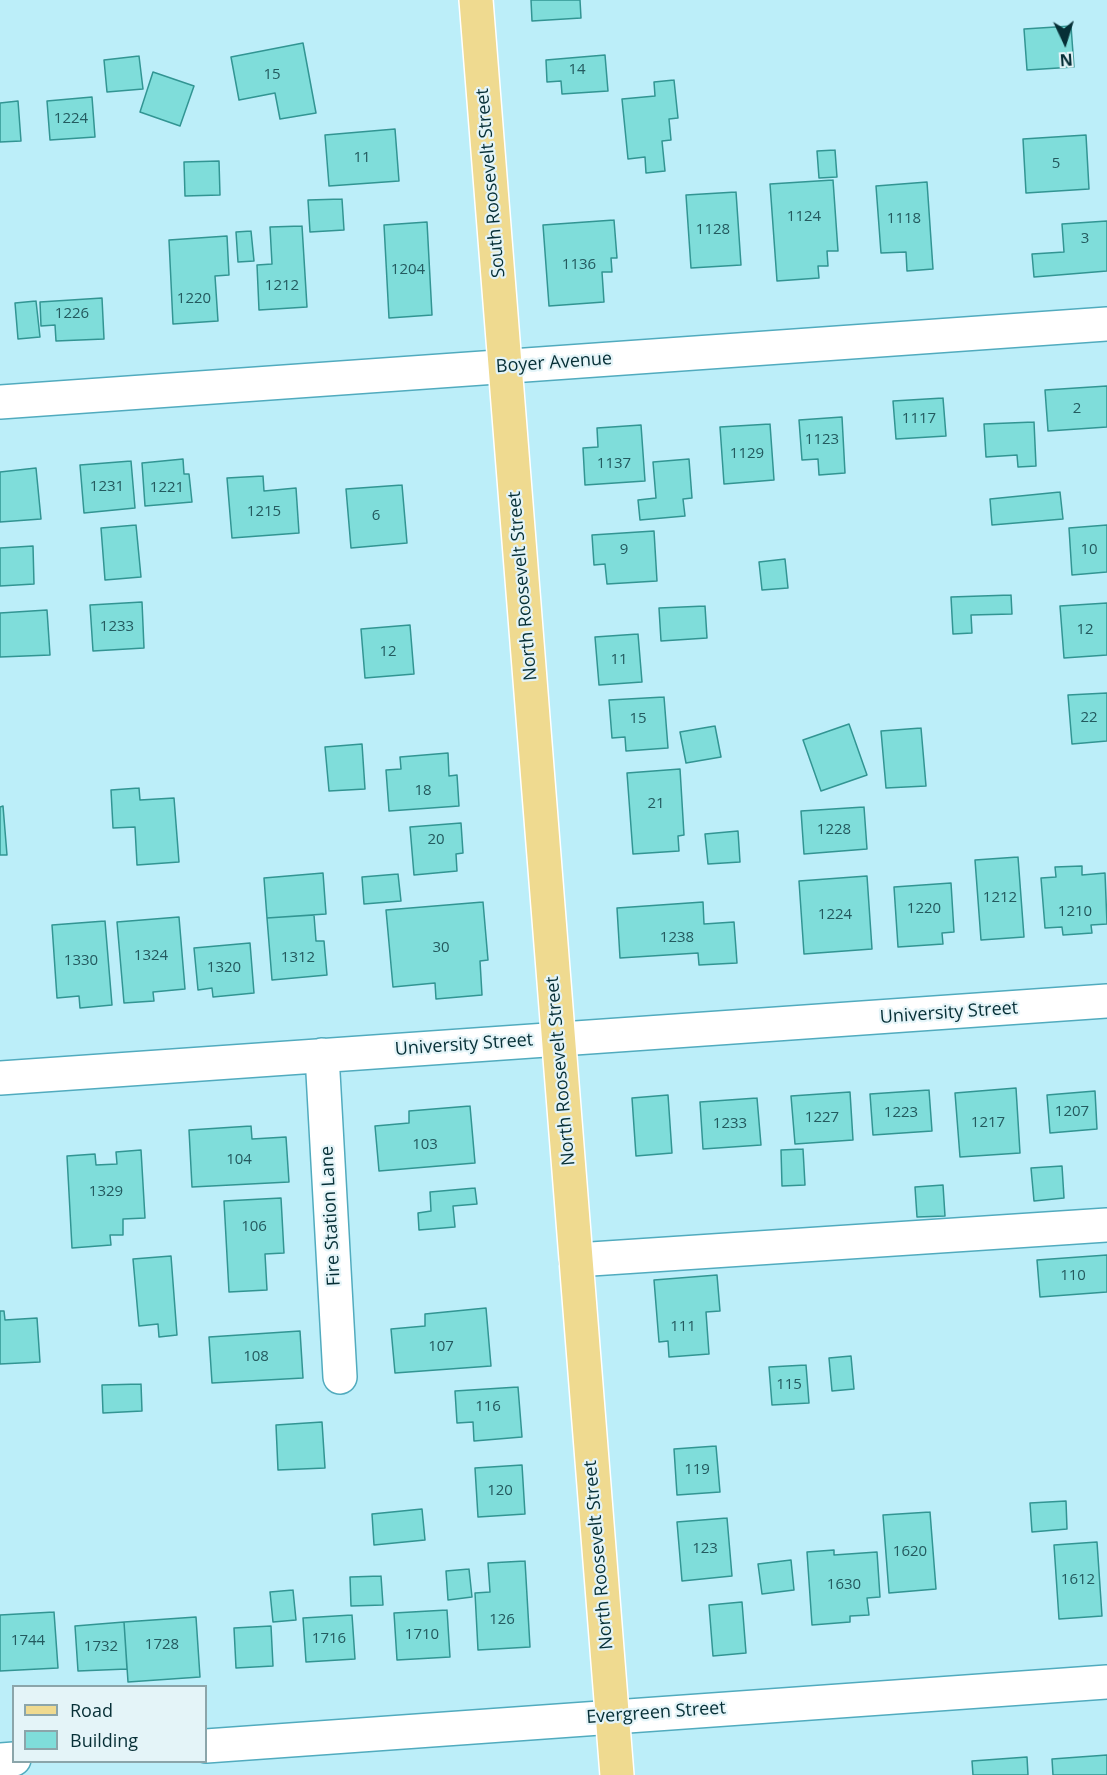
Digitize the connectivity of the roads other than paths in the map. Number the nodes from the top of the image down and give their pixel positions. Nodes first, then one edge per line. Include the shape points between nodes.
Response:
1 (476, 0) edge
2 (1107, 324) edge
3 (505, 366) junction
4 (0, 402) edge
5 (1107, 1001) edge
6 (558, 1038) junction
7 (322, 1054) junction
8 (0, 1077) edge
9 (1107, 1225) edge
10 (576, 1260) junction
11 (340, 1377) dead end
12 (1107, 1682) edge
13 (612, 1717) junction
14 (207, 1746) edge
15 (617, 1775) edge

1 - 3 main road, South Roosevelt Street
2 - 3 street, Boyer Avenue
3 - 4 street, Boyer Avenue
3 - 6 main road, North Roosevelt Street
5 - 6 street, University Street
6 - 7 street, University Street
6 - 10 main road, North Roosevelt Street
7 - 8 street, University Street
7 - 11 street, Fire Station Lane
9 - 10 street
10 - 13 main road, North Roosevelt Street
12 - 13 street, Evergreen Street
13 - 14 street, Evergreen Street
13 - 15 main road, North Roosevelt Street

